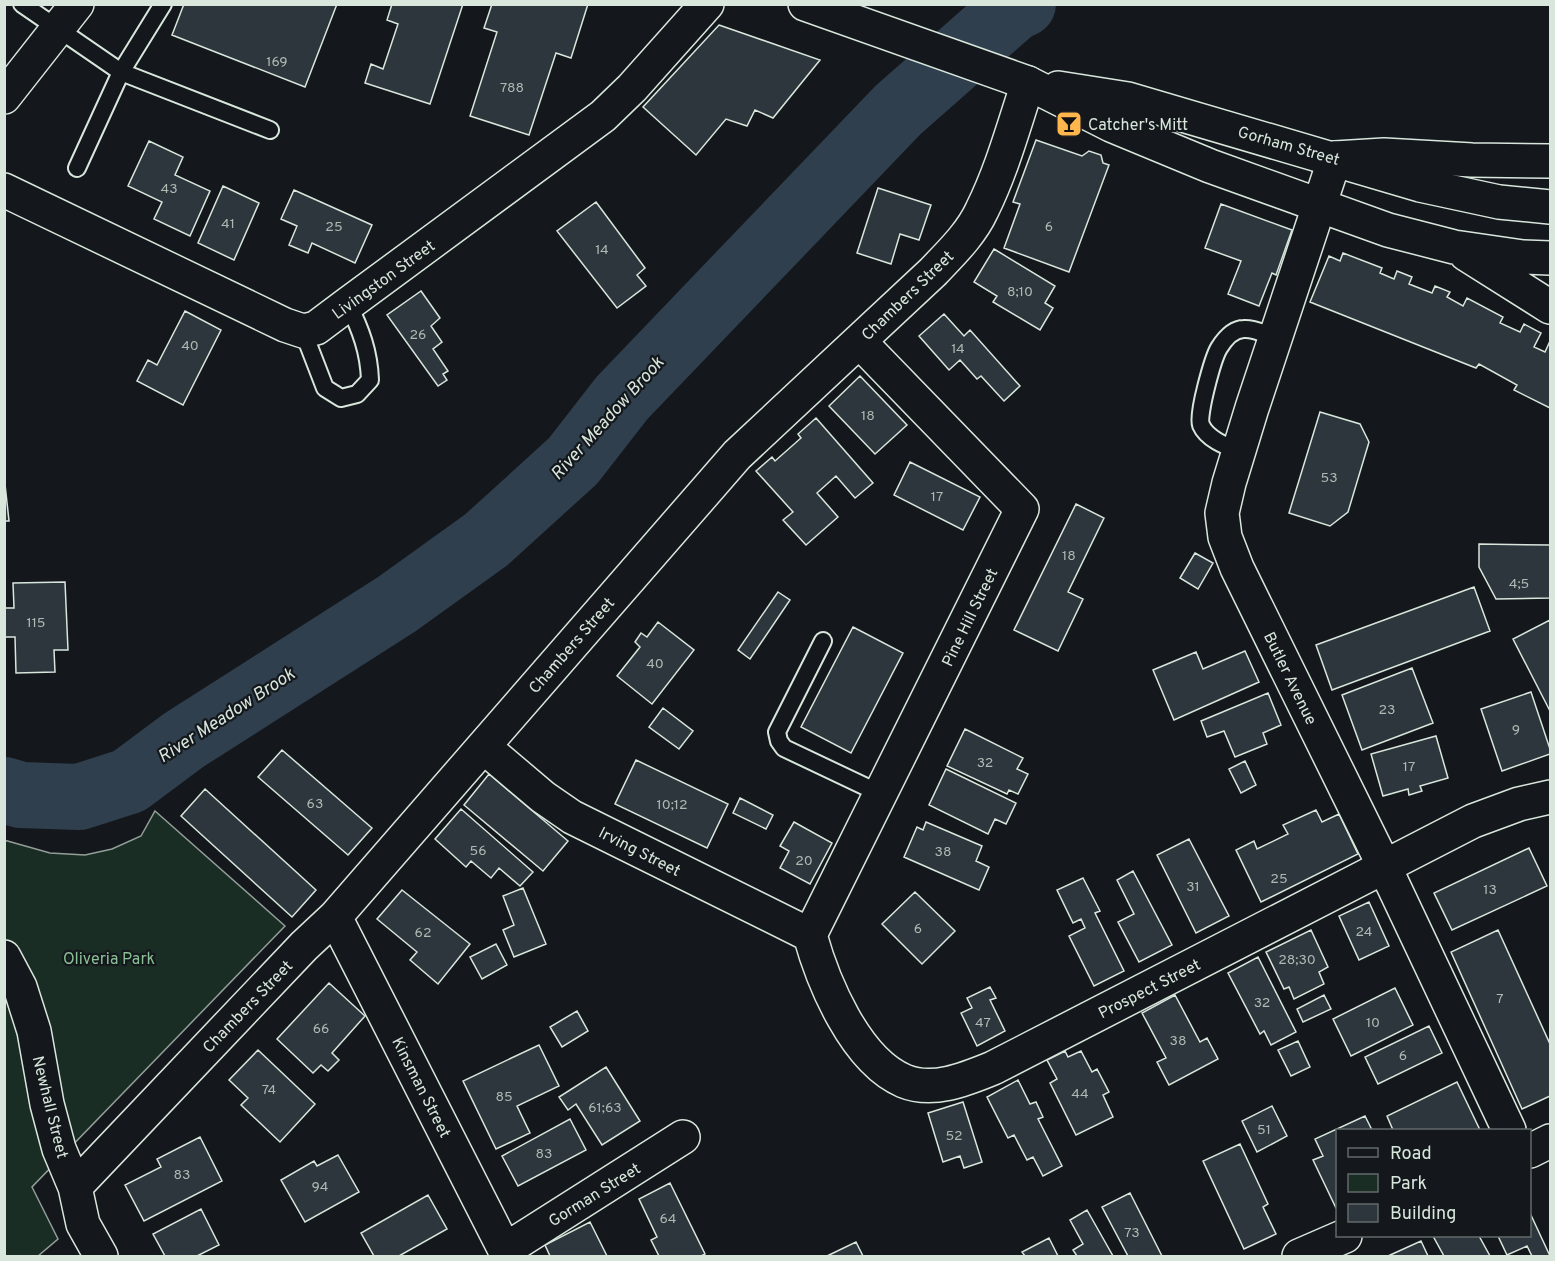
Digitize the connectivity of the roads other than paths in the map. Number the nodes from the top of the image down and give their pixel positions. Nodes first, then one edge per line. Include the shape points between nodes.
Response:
1 (22, 4) edge
2 (163, 4) edge
3 (706, 4) edge
4 (823, 7) edge
5 (68, 17) edge
6 (121, 72) junction
7 (1020, 80) junction
8 (4, 97) edge
9 (270, 130) dead end
10 (1335, 158) junction
11 (1551, 160) edge
12 (77, 168) dead end
13 (4, 190) edge
14 (1320, 206) junction
15 (1551, 207) edge
16 (1454, 247) junction
17 (1551, 258) edge
18 (348, 304) junction
19 (1551, 307) edge
20 (303, 331) junction
21 (1276, 337) junction
22 (859, 341) junction
23 (1239, 452) junction
24 (823, 641) dead end
25 (484, 747) junction
26 (881, 794) junction
27 (1551, 797) edge
28 (1385, 868) junction
29 (335, 917) junction
30 (810, 935) junction
31 (4, 957) edge
32 (1508, 1129) edge
33 (683, 1137) dead end
34 (1551, 1141) edge
35 (1531, 1151) edge
36 (75, 1187) junction
37 (1343, 1237) edge
38 (506, 1254) edge
39 (101, 1257) edge
40 (1299, 1257) edge

1 - 5 lane
2 - 6 lane
3 - 18 main road, Livingston Street via 603,116
4 - 7 main road, Gorham Street
5 - 6 lane
5 - 8 main road
6 - 9 lane
6 - 12 lane
7 - 10 main road, Gorham Street via 1128,99
7 - 14 main road, Gorham Street via 1111,124
7 - 22 main road, Chambers Street via 997,174 982,212 961,243
10 - 11 main road via 1384,155
10 - 14 main road, Butler Avenue
10 - 15 main road, Gorham Street via 1420,185 1499,202
13 - 20 main road
14 - 16 main road, Gorham Street via 1388,230
14 - 21 main road, Butler Avenue
16 - 17 main road
16 - 19 main road
18 - 20 main road, Livingston Street via 316,328
18 - 20 lane via 369,359 370,381 357,394 341,398 325,388
21 - 23 main road, Butler Avenue
21 - 23 lane via 1244,329 1230,334 1218,350 1199,417 1201,426 1219,443
22 - 25 main road, Chambers Street via 737,455
22 - 26 main road, Pine Hill Street via 1022,509
23 - 28 main road, Butler Avenue via 1222,513 1225,537
24 - 26 lane via 777,732 779,741 784,748
25 - 29 main road, Chambers Street
25 - 30 main road, Irving Street via 572,817
26 - 30 main road, Pine Hill Street
27 - 28 main road, Prospect Street via 1473,821
28 - 30 main road, Prospect Street via 993,1068 960,1081 930,1085 905,1081 877,1063 857,1039 831,996
28 - 32 main road, Butler Avenue
29 - 36 main road, Chambers Street
29 - 38 main road, Kinsman Street
31 - 36 main road, Newhall Street via 20,987 34,1031 47,1104 59,1149
33 - 38 main road, Gorman Street
34 - 35 main road
36 - 39 main road, Newhall Street via 83,1224
37 - 40 main road

